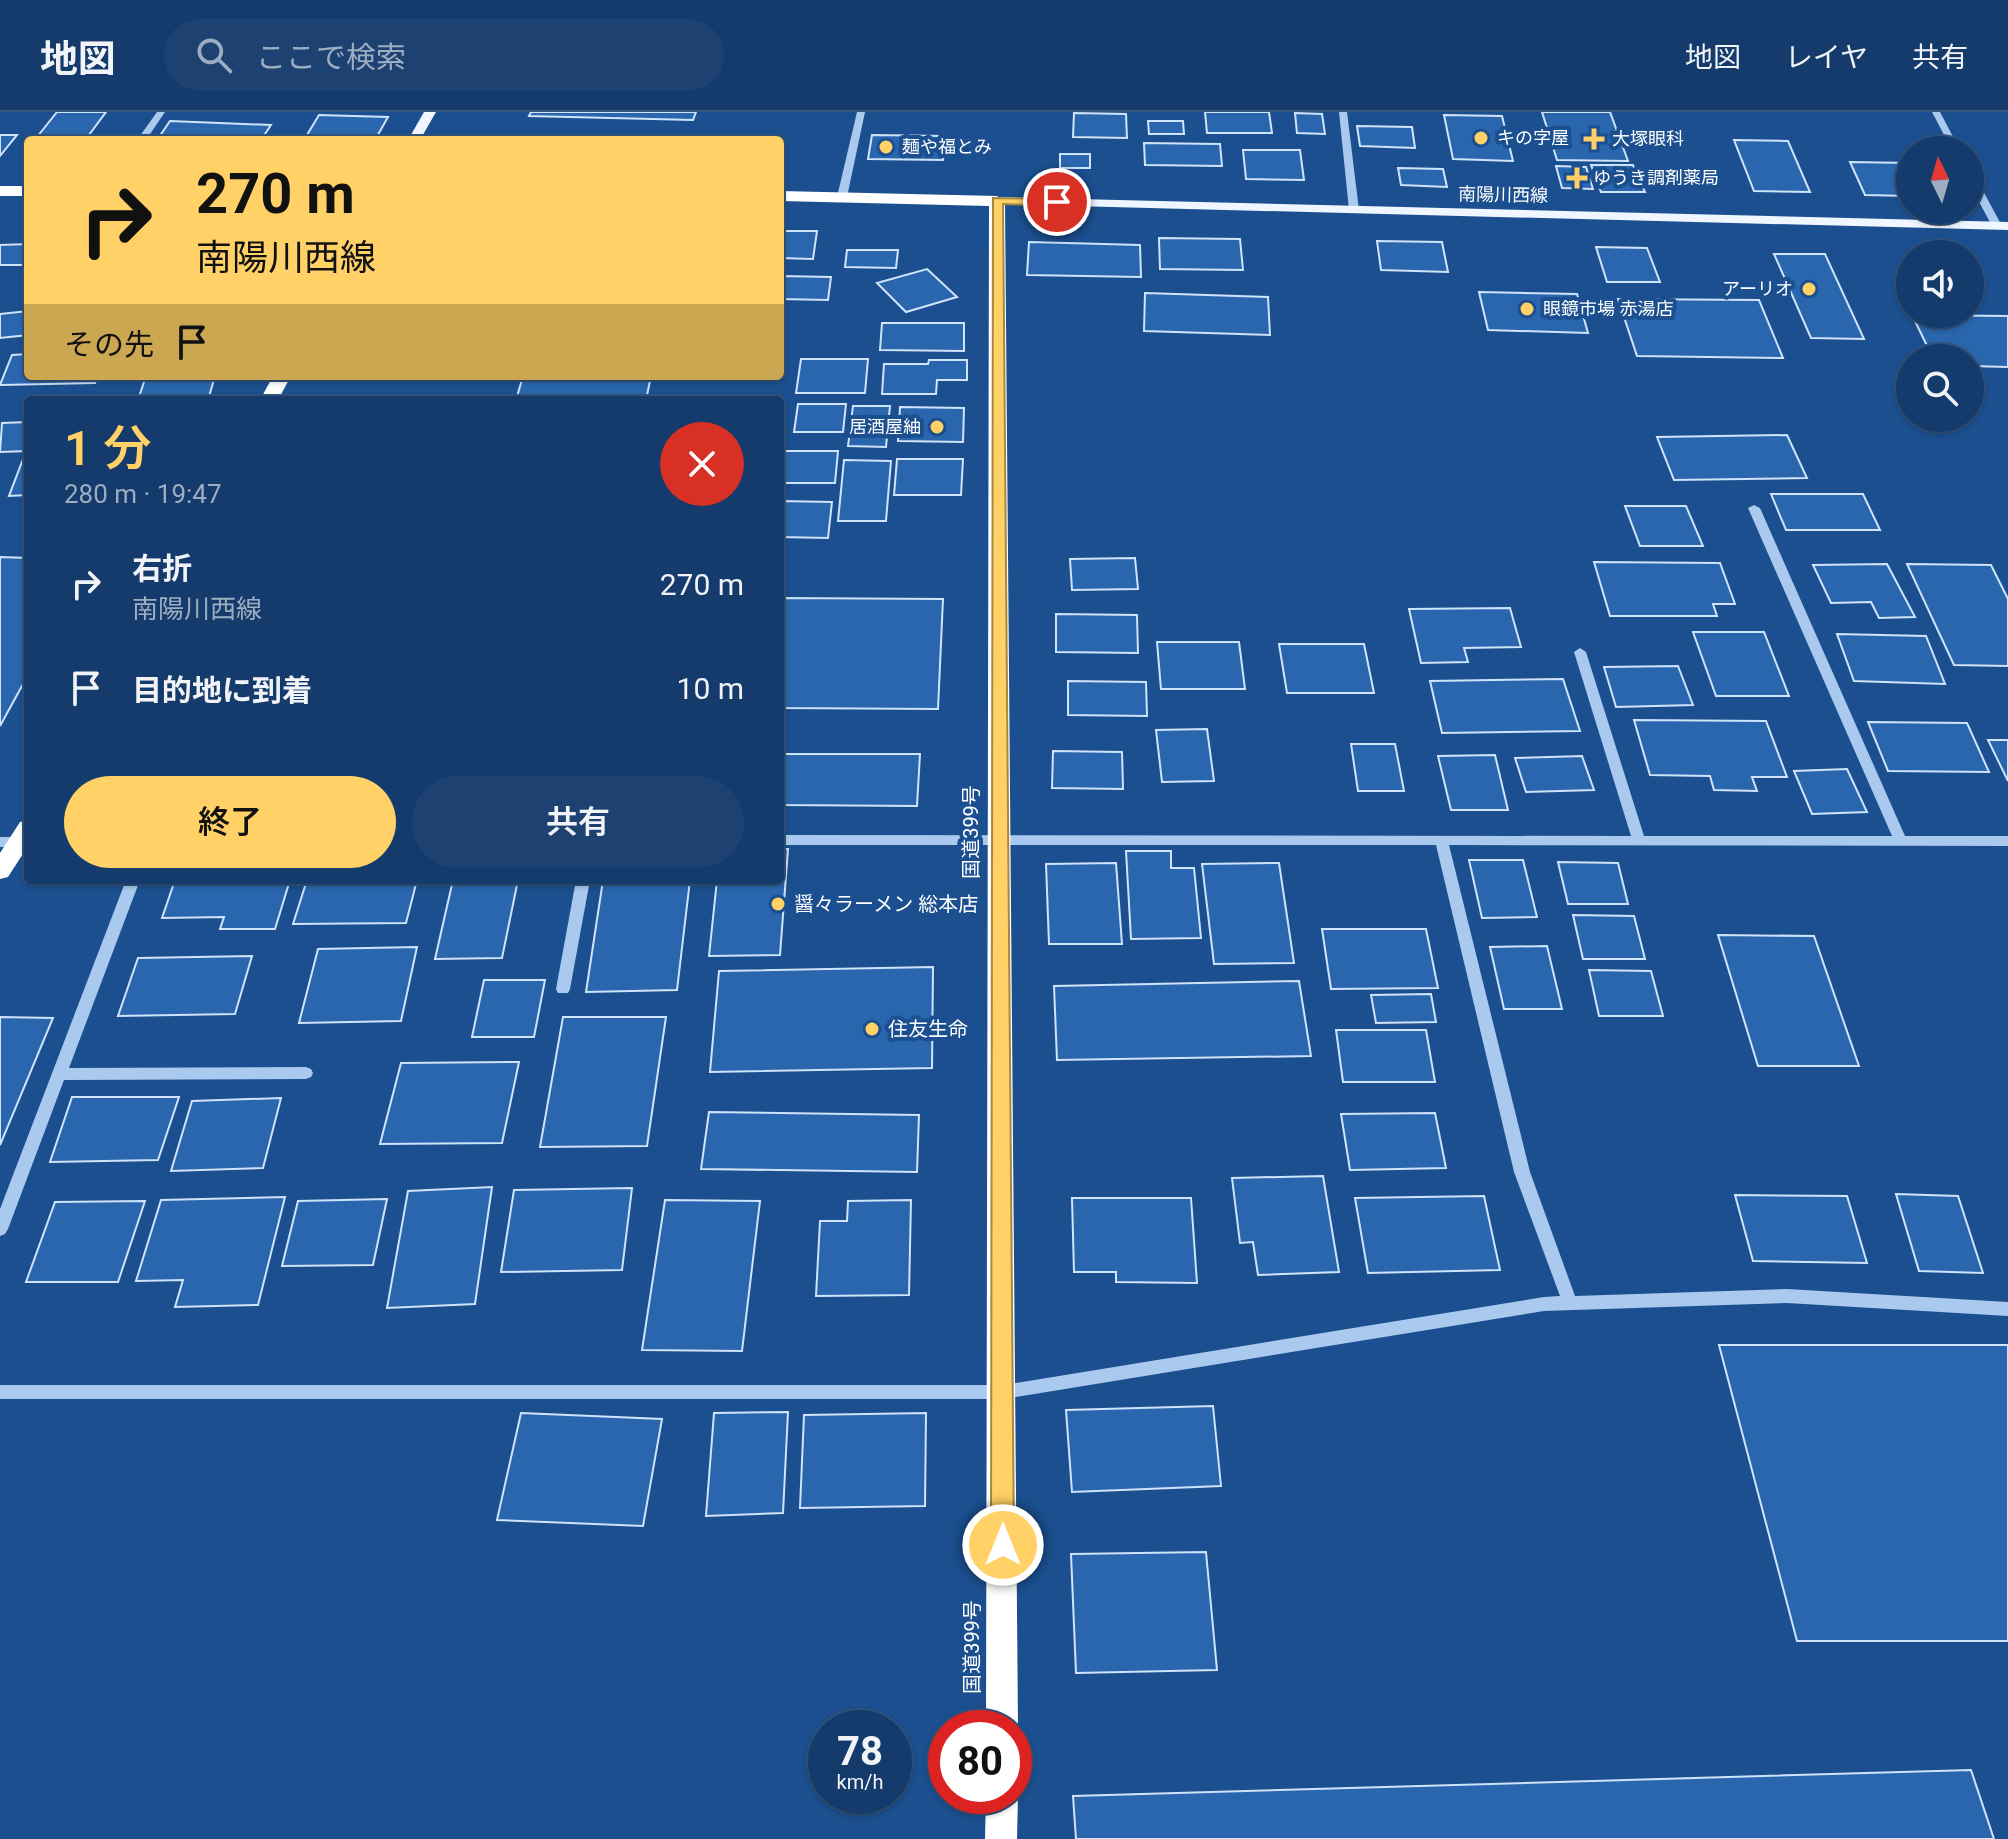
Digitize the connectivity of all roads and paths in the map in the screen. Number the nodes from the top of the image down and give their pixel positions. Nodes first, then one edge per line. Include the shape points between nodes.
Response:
1 (161, 112) edge
2 (430, 112) edge
3 (861, 112) edge
4 (1343, 112) edge
5 (1936, 112) edge
6 (144, 136) edge
7 (416, 136) edge
8 (1949, 136) edge
9 (0, 191) edge
10 (24, 191) edge
11 (784, 196) edge
12 (842, 197) junction
13 (1984, 198) edge
14 (997, 201) junction
15 (1354, 210) junction
16 (2002, 226) edge
17 (1754, 508) dead end
18 (1580, 652) dead end
19 (1002, 838) junction
20 (19, 839) edge
21 (784, 840) edge
22 (1441, 840) junction
23 (1639, 840) junction
24 (1901, 841) junction
25 (2008, 841) edge
26 (0, 871) edge
27 (131, 884) edge
28 (582, 884) edge
29 (563, 989) dead end
30 (306, 1073) dead end
31 (59, 1074) junction
32 (0, 1229) edge
33 (1570, 1303) junction
34 (2008, 1309) edge
35 (0, 1392) edge
36 (1003, 1392) junction
37 (1002, 1710) edge
38 (1002, 1814) edge
39 (1001, 1839) edge

1 - 6 street
2 - 7 main road
3 - 12 street
4 - 15 street
5 - 8 street
9 - 10 highway
11 - 12 highway
12 - 14 highway
13 - 16 street
14 - 15 main road, 南陽川西線
14 - 19 highway, 国道399号
15 - 16 main road, 南陽川西線
17 - 24 street
18 - 23 street
19 - 21 street
19 - 22 street
19 - 36 highway, 国道399号
20 - 26 highway
22 - 23 street
22 - 33 street via 1522,1172
23 - 24 street
24 - 25 street
27 - 31 street
28 - 29 street
30 - 31 street
31 - 32 street
33 - 34 street via 1787,1296
33 - 36 street
35 - 36 street
36 - 37 highway, 国道399号
38 - 39 highway

